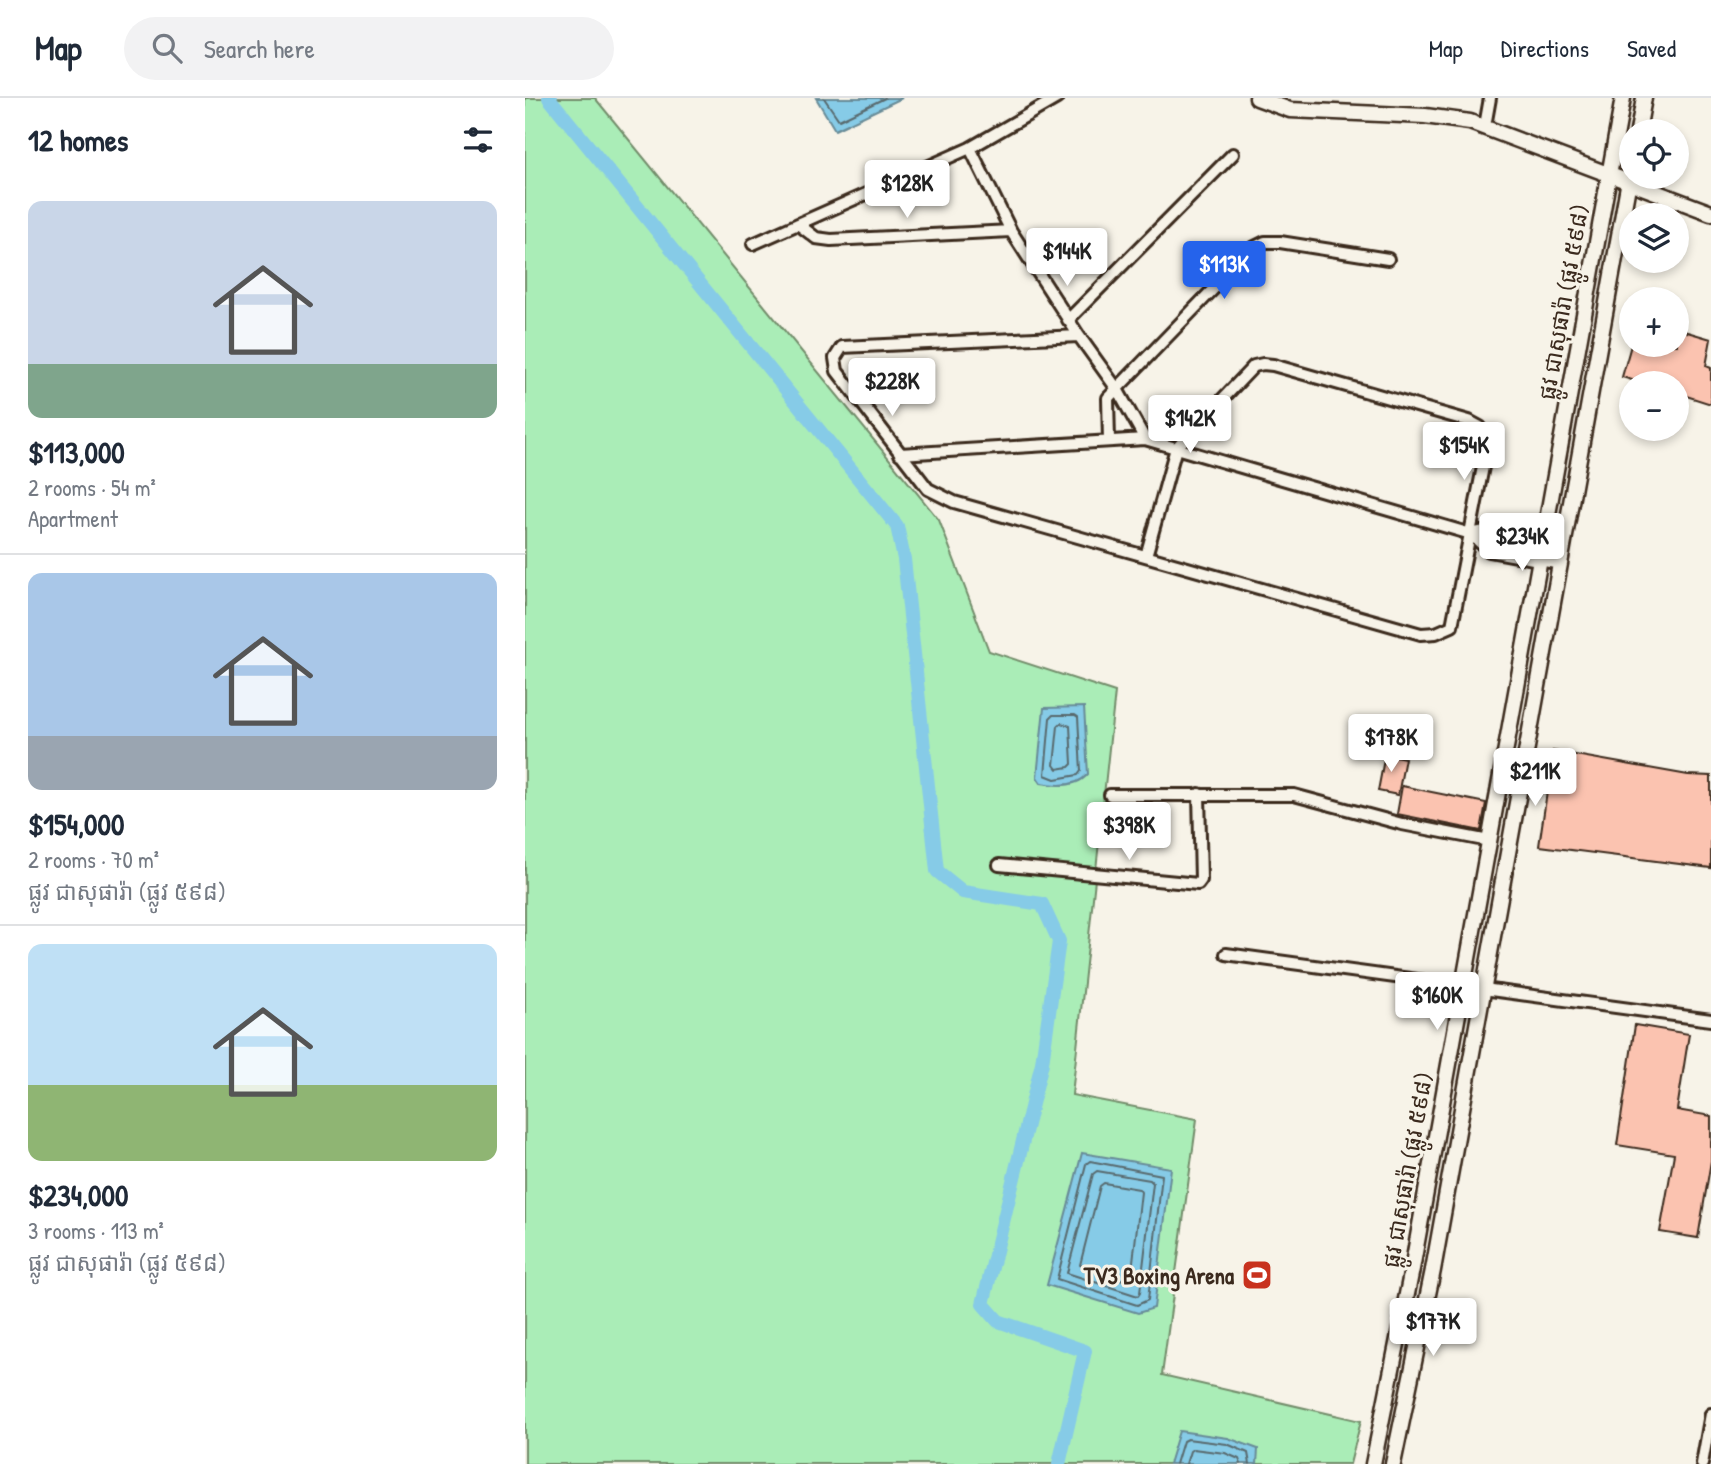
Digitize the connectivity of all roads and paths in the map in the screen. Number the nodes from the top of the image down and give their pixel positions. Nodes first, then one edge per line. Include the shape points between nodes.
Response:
1 (1056, 98) edge
2 (1257, 98) edge
3 (1490, 98) edge
4 (1623, 98) edge
5 (1644, 98) edge
6 (1640, 119) edge
7 (1485, 126) junction
8 (969, 148) junction
9 (1233, 154) dead end
10 (1609, 174) junction
11 (1619, 174) edge
12 (1628, 189) edge
13 (1660, 189) edge
14 (1711, 213) edge
15 (798, 224) junction
16 (1011, 231) junction
17 (753, 244) dead end
18 (1388, 259) dead end
19 (1068, 320) junction
20 (1079, 336) junction
21 (1117, 389) junction
22 (1145, 439) junction
23 (1109, 441) junction
24 (1175, 448) junction
25 (900, 454) junction
26 (1471, 534) junction
27 (1544, 538) junction
28 (1565, 542) junction
29 (1146, 556) junction
30 (1540, 560) junction
31 (1561, 564) junction
32 (1504, 760) junction
33 (1525, 764) junction
34 (1199, 794) junction
35 (1110, 795) dead end
36 (1489, 841) junction
37 (999, 865) dead end
38 (1226, 954) dead end
39 (1463, 986) junction
40 (1484, 989) junction
41 (1711, 1020) edge
42 (1403, 1312) junction
43 (1423, 1315) junction
44 (1711, 1414) edge
45 (1373, 1464) edge
46 (1393, 1464) edge
47 (1702, 1464) edge

1 - 8 street
2 - 7 main road via 1290,110 1425,116
3 - 7 street
4 - 10 main road, ផ្លូវ ជាសុផារ៉ា (ផ្លូវ ៥៩៨)
5 - 6 main road
7 - 10 main road
8 - 15 street
8 - 16 street
9 - 19 street
10 - 11 main road
10 - 27 main road, ផ្លូវ ជាសុផារ៉ា (ផ្លូវ ៥៩៨)
12 - 28 main road, ផ្លូវ ជាសុផារ៉ា (ផ្លូវ ៥៩៨)
13 - 14 main road
15 - 16 street via 816,238 831,240
15 - 17 street
16 - 19 street
18 - 21 street via 1265,242 1253,248
19 - 20 street
20 - 21 street
20 - 25 street via 842,348 835,358 837,371
21 - 22 street
21 - 23 street via 1108,398
22 - 23 street
22 - 24 street
23 - 25 street
24 - 26 street
24 - 26 street via 1254,366 1263,363 1469,421 1481,427 1488,440
24 - 29 street
25 - 29 street via 928,489 954,502
26 - 27 street via 1494,529
26 - 29 street via 1452,626 1436,633 1421,634
26 - 30 street via 1489,551
27 - 28 street
27 - 30 main road, ផ្លូវ ជាសុផារ៉ា (ផ្លូវ ៥៩៨)
28 - 31 main road, ផ្លូវ ជាសុផារ៉ា (ផ្លូវ ៥៩៨)
30 - 31 street
30 - 32 main road, ផ្លូវ ជាសុផារ៉ា (ផ្លូវ ៥៩៨)
31 - 33 main road, ផ្លូវ ជាសុផារ៉ា (ផ្លូវ ៥៩៨)
32 - 33 main road
32 - 36 main road, ផ្លូវ ជាសុផារ៉ា (ផ្លូវ ៥៩៨)
33 - 40 main road, ផ្លូវ ជាសុផារ៉ា (ផ្លូវ ៥៩៨)
34 - 35 street
34 - 36 street via 1294,795
34 - 37 street via 1198,884
36 - 39 main road, ផ្លូវ ជាសុផារ៉ា (ផ្លូវ ៥៩៨)
38 - 39 street
39 - 40 street
39 - 42 main road, ផ្លូវ ជាសុផារ៉ា (ផ្លូវ ៥៩៨)
40 - 41 street
40 - 43 main road, ផ្លូវ ជាសុផារ៉ា (ផ្លូវ ៥៩៨)
42 - 43 main road
42 - 45 main road, ផ្លូវ ជាសុផារ៉ា (ផ្លូវ ៥៩៨)
43 - 46 main road, ផ្លូវ ជាសុផារ៉ា (ផ្លូវ ៥៩៨)
44 - 47 street

